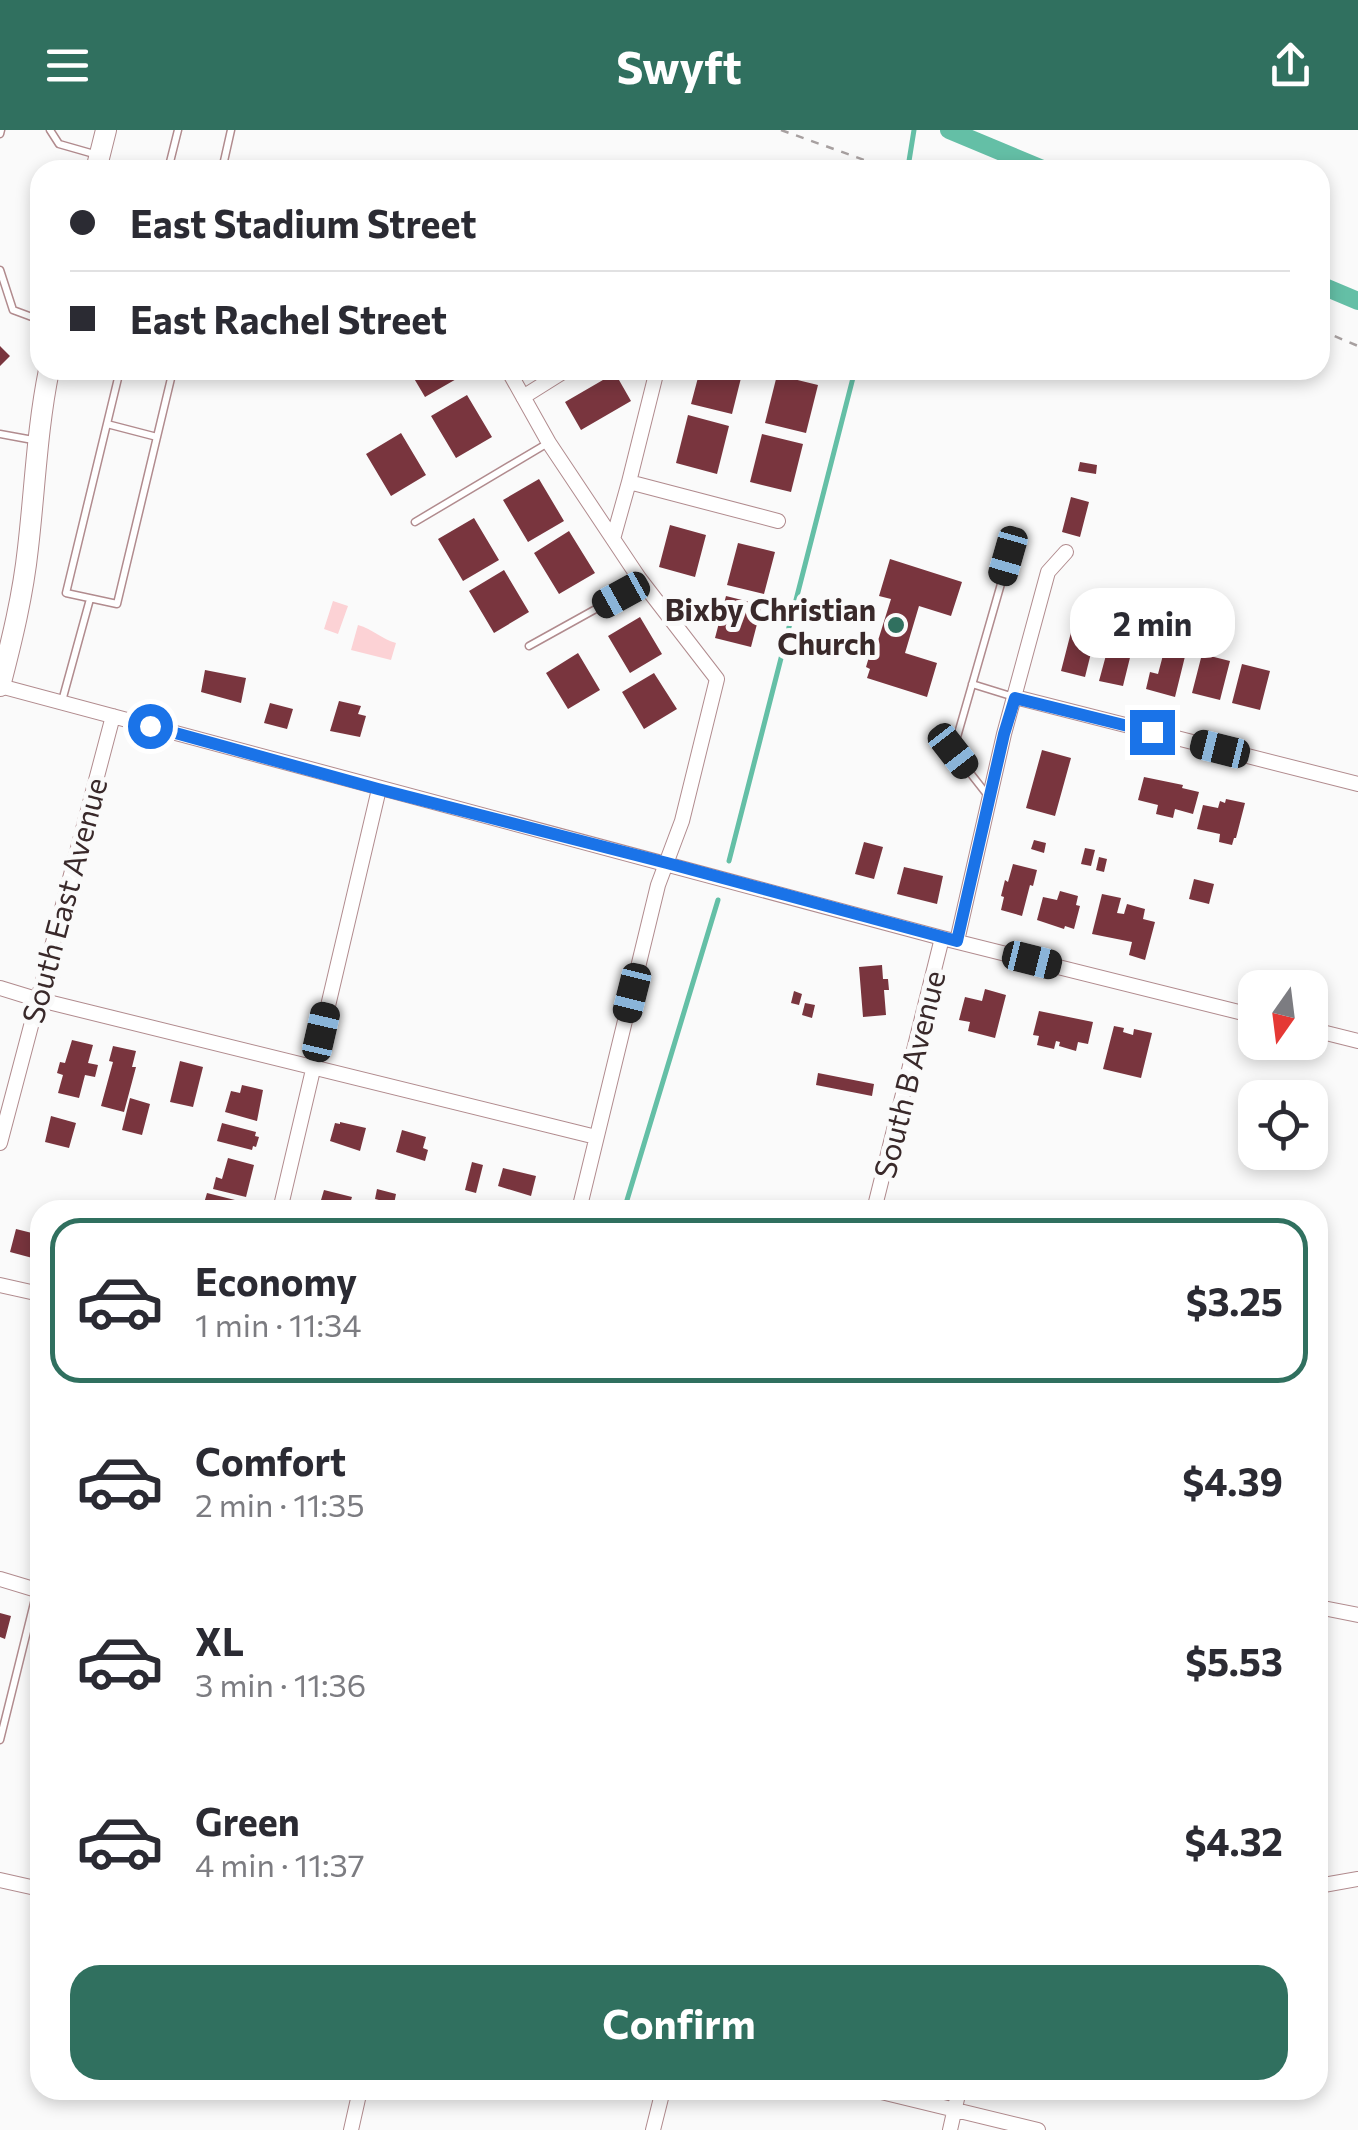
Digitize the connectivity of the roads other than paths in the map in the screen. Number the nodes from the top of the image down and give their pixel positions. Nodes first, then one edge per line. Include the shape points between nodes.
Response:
1 (50, 130) edge
2 (106, 130) edge
3 (178, 130) edge
4 (231, 130) edge
5 (92, 160) edge
6 (99, 160) edge
7 (170, 160) edge
8 (224, 160) edge
9 (0, 270) edge
10 (30, 316) edge
11 (47, 380) edge
12 (118, 380) edge
13 (171, 380) edge
14 (514, 380) edge
15 (550, 380) edge
16 (654, 380) edge
17 (523, 397) junction
18 (107, 424) junction
19 (0, 434) edge
20 (157, 437) junction
21 (39, 440) junction
22 (548, 442) junction
23 (629, 482) junction
24 (778, 521) dead end
25 (415, 522) dead end
26 (613, 539) junction
27 (1066, 552) dead end
28 (1008, 556) dead end
29 (639, 578) junction
30 (90, 600) junction
31 (529, 646) dead end
32 (972, 684) junction
33 (0, 686) edge
34 (1015, 698) junction
35 (62, 702) junction
36 (113, 716) junction
37 (1358, 784) edge
38 (378, 789) junction
39 (990, 798) junction
40 (667, 863) junction
41 (949, 939) junction
42 (0, 988) edge
43 (36, 999) junction
44 (1238, 1012) edge
45 (1328, 1034) edge
46 (1358, 1041) edge
47 (313, 1067) junction
48 (596, 1137) junction
49 (0, 1142) edge
50 (282, 1200) edge
51 (581, 1200) edge
52 (877, 1200) edge
53 (0, 1285) edge
54 (30, 1292) edge
55 (0, 1580) edge
56 (30, 1588) edge
57 (1328, 1609) edge
58 (1358, 1614) edge
59 (30, 1625) edge
60 (0, 1740) edge
61 (1358, 1879) edge
62 (0, 1880) edge
63 (1328, 1884) edge
64 (30, 1887) edge
65 (358, 2100) edge
66 (660, 2100) edge
67 (914, 2100) edge
68 (957, 2100) edge
69 (954, 2110) junction
70 (351, 2130) edge
71 (653, 2130) edge
72 (950, 2130) edge
73 (1038, 2130) edge

1 - 5 lane via 59,144
2 - 6 street
3 - 7 lane
4 - 8 lane
9 - 10 lane via 13,310
11 - 21 street
12 - 18 lane
13 - 20 lane
14 - 17 street
15 - 17 street
16 - 23 street
17 - 22 street
18 - 20 lane
18 - 30 lane via 66,593
19 - 21 lane
20 - 30 lane via 117,604
21 - 33 street via 28,551
22 - 25 lane
22 - 26 street
23 - 24 street
23 - 26 street
26 - 29 street
27 - 34 street, South B Avenue via 1048,572
28 - 32 lane
29 - 31 lane
29 - 40 street via 717,679
30 - 35 lane
32 - 34 lane
32 - 39 lane via 953,751
33 - 35 street
34 - 37 street
34 - 39 street, South B Avenue
35 - 36 street
36 - 38 street
36 - 43 street, South East Avenue
38 - 40 street
38 - 47 street
39 - 41 street, South B Avenue
40 - 41 street
40 - 48 street
41 - 44 street
41 - 52 street, South B Avenue
42 - 43 street
43 - 47 street
43 - 49 street, South East Avenue
45 - 46 street
47 - 48 street
47 - 50 street
48 - 51 street
53 - 54 street
55 - 56 street
57 - 58 street
59 - 60 lane
61 - 63 street
62 - 64 street
65 - 70 street
66 - 71 street
67 - 69 street
68 - 69 street
69 - 72 street
69 - 73 street

